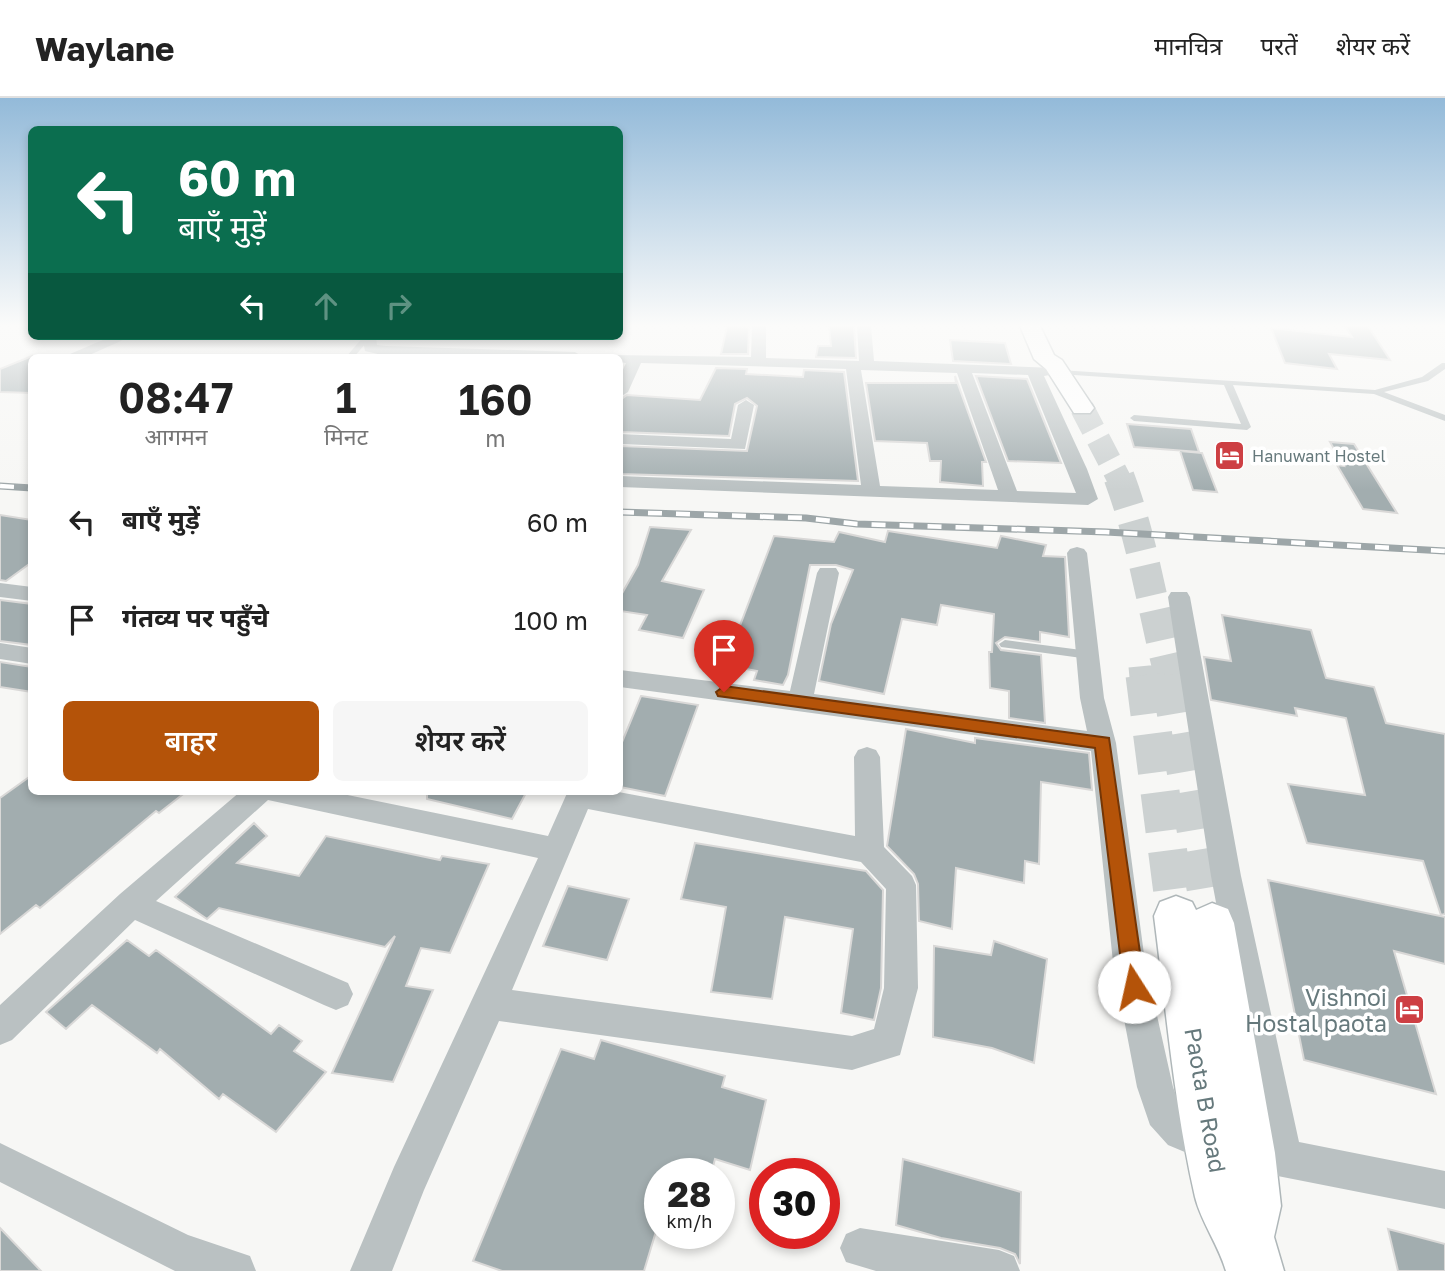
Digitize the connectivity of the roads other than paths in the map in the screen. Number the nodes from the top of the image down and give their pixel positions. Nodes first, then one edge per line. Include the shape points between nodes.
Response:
1 (861, 381) edge
2 (967, 381) edge
3 (1049, 381) edge
4 (1054, 381) edge
5 (1191, 381) edge
6 (1418, 381) edge
7 (1228, 384) junction
8 (1375, 392) junction
9 (746, 405) dead end
10 (1073, 407) tunnel mouth
11 (1134, 418) dead end
12 (1445, 418) edge
13 (623, 439) edge
14 (623, 482) edge
15 (872, 493) junction
16 (1010, 497) junction
17 (1077, 553) dead end
18 (828, 573) dead end
19 (0, 590) edge
20 (28, 594) edge
21 (1179, 597) dead end
22 (1005, 644) dead end
23 (0, 651) edge
24 (28, 655) edge
25 (1089, 655) junction
26 (623, 683) edge
27 (800, 701) junction
28 (1103, 743) junction
29 (867, 757) dead end
30 (255, 795) edge
31 (293, 795) edge
32 (581, 795) edge
33 (586, 795) edge
34 (556, 850) junction
35 (870, 851) junction
36 (131, 904) junction
37 (1194, 919) tunnel mouth
38 (336, 994) dead end
39 (490, 1003) junction
40 (0, 1028) edge
41 (1248, 1152) junction
42 (0, 1162) edge
43 (1445, 1190) edge
44 (860, 1248) dead end
45 (1250, 1254) edge
46 (234, 1271) edge
47 (371, 1271) edge
48 (999, 1271) edge

1 - 15 street
2 - 16 street
3 - 16 street via 1088,499
4 - 10 street
5 - 7 lane
6 - 8 lane
7 - 8 lane
7 - 11 lane via 1247,427
8 - 12 lane
9 - 13 street via 739,444
14 - 15 street
15 - 16 street
17 - 25 street
18 - 27 street
19 - 20 street
21 - 41 street via 1226,876
22 - 25 lane
23 - 24 street
25 - 28 street
26 - 27 street
27 - 28 street
28 - 41 street via 1129,962 1163,1112 1181,1132
29 - 35 street
30 - 36 street
31 - 34 street
32 - 34 street
33 - 35 street
34 - 39 street
35 - 39 street via 901,885 901,988 888,1043 852,1053
36 - 38 street
36 - 40 street
37 - 41 street, Paota B Road
39 - 47 street
41 - 43 street
41 - 45 street, Paota B Road via 1253,1206
42 - 46 street via 181,1253
44 - 48 street

